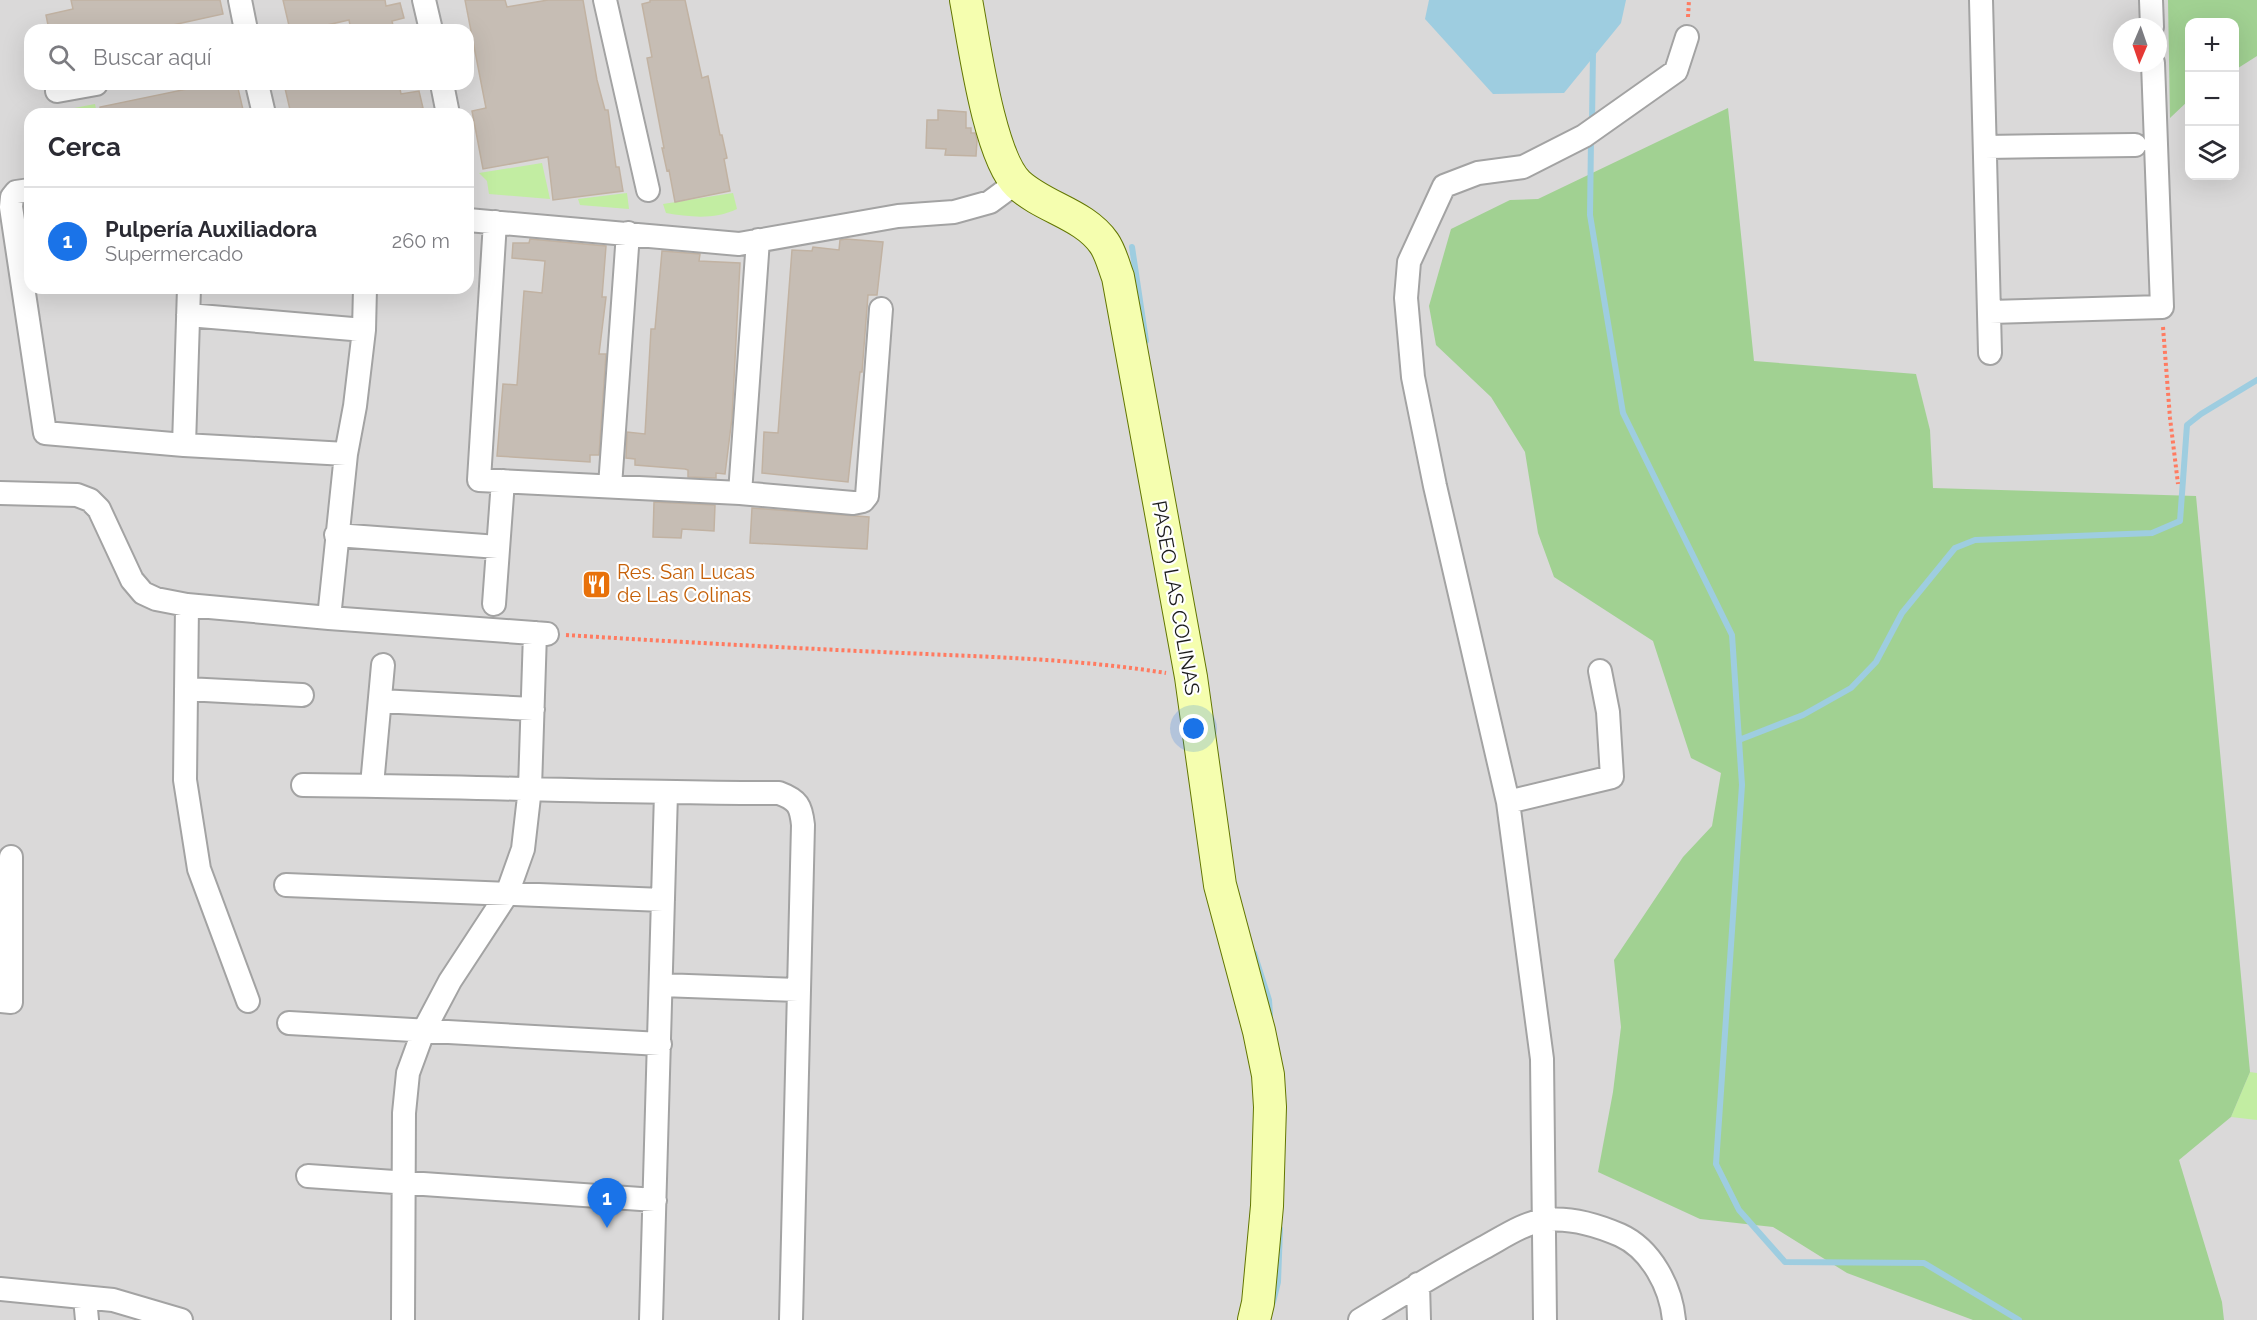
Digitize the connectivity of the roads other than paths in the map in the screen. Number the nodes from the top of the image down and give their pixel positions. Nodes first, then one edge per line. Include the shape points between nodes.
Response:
1 (240, 0) edge
2 (424, 0) edge
3 (605, 0) edge
4 (966, 0) edge
5 (1981, 0) edge
6 (2151, 0) edge
7 (2152, 18) edge
8 (245, 24) edge
9 (429, 24) edge
10 (1687, 37) dead end
11 (2152, 72) edge
12 (63, 90) edge
13 (258, 90) edge
14 (443, 90) edge
15 (57, 91) dead end
16 (263, 108) edge
17 (447, 108) edge
18 (2135, 145) dead end
19 (1985, 147) junction
20 (1017, 183) junction
21 (648, 190) dead end
22 (24, 191) edge
23 (474, 220) edge
24 (495, 222) junction
25 (628, 233) junction
26 (758, 240) junction
27 (24, 293) edge
28 (24, 294) edge
29 (189, 294) edge
30 (365, 294) edge
31 (881, 309) dead end
32 (1990, 312) junction
33 (188, 315) junction
34 (364, 330) junction
35 (1990, 353) dead end
36 (184, 445) junction
37 (346, 454) junction
38 (503, 481) junction
39 (610, 486) junction
40 (0, 493) edge
41 (740, 493) junction
42 (336, 535) junction
43 (498, 547) junction
44 (494, 604) dead end
45 (187, 605) junction
46 (328, 618) junction
47 (383, 665) dead end
48 (1600, 671) dead end
49 (186, 689) junction
50 (302, 695) dead end
51 (380, 701) junction
52 (533, 709) junction
53 (303, 784) dead end
54 (372, 785) junction
55 (530, 788) junction
56 (666, 793) junction
57 (1508, 802) junction
58 (11, 857) dead end
59 (286, 885) dead end
60 (507, 894) junction
61 (663, 900) junction
62 (661, 985) junction
63 (798, 990) junction
64 (0, 1001) edge
65 (248, 1001) dead end
66 (289, 1023) dead end
67 (423, 1032) junction
68 (660, 1044) junction
69 (308, 1176) dead end
70 (404, 1182) junction
71 (655, 1200) junction
72 (1544, 1220) junction
73 (1418, 1284) junction
74 (0, 1289) edge
75 (86, 1309) edge
76 (181, 1320) edge
77 (402, 1320) edge
78 (651, 1320) edge
79 (791, 1320) edge
80 (1254, 1320) edge
81 (1360, 1320) edge
82 (1419, 1320) edge
83 (1545, 1320) edge
84 (1674, 1320) edge

1 - 8 street
2 - 9 street
3 - 21 street
4 - 20 street, PASEO LAS COLINAS via 988,116
5 - 19 street
6 - 7 street
10 - 57 street via 1676,71 1584,136 1523,167 1478,173 1444,186 1409,262 1406,298 1413,377
11 - 32 street via 2162,307
12 - 15 street
13 - 16 street
14 - 17 street
18 - 19 street
19 - 32 street
20 - 26 street via 990,202 954,212 898,216
20 - 80 street, PASEO LAS COLINAS via 1088,226 1105,244 1118,277 1191,677 1221,885 1268,1075 1267,1206
22 - 27 street via 16,192 11,207
23 - 24 street
24 - 25 street
24 - 38 street via 479,480
25 - 26 street via 739,244
25 - 39 street
26 - 41 street
28 - 36 street via 45,433
29 - 33 street
30 - 34 street
31 - 41 street via 867,496 863,501 853,502
32 - 35 street
33 - 34 street
33 - 36 street
34 - 37 street via 356,406
36 - 37 street
37 - 42 street
38 - 39 street
38 - 43 street
39 - 41 street
40 - 45 street via 77,495 90,500 99,509 132,580 143,592 156,599
42 - 43 street
42 - 46 street
43 - 44 street
45 - 46 street
45 - 49 street
46 - 52 street via 541,634
47 - 51 street
48 - 57 street via 1608,712 1612,777
49 - 50 street
49 - 65 street via 185,780 199,868
51 - 52 street
51 - 54 street
52 - 55 street
53 - 54 street
54 - 55 street
55 - 56 street
55 - 60 street via 523,849
56 - 61 street
56 - 63 street via 779,793 792,798 801,809
57 - 72 street via 1542,1059
58 - 64 street via 11,1002
59 - 60 street
60 - 61 street
60 - 67 street via 450,981
61 - 62 street
62 - 63 street
62 - 68 street
63 - 79 street
66 - 67 street
67 - 68 street
67 - 70 street via 408,1073
68 - 71 street
69 - 70 street
70 - 71 street
70 - 77 street
71 - 78 street
72 - 73 street via 1520,1228
72 - 83 street
72 - 84 street via 1594,1224 1634,1241 1658,1268
73 - 81 street
73 - 82 street
74 - 75 street
75 - 76 street via 113,1300

